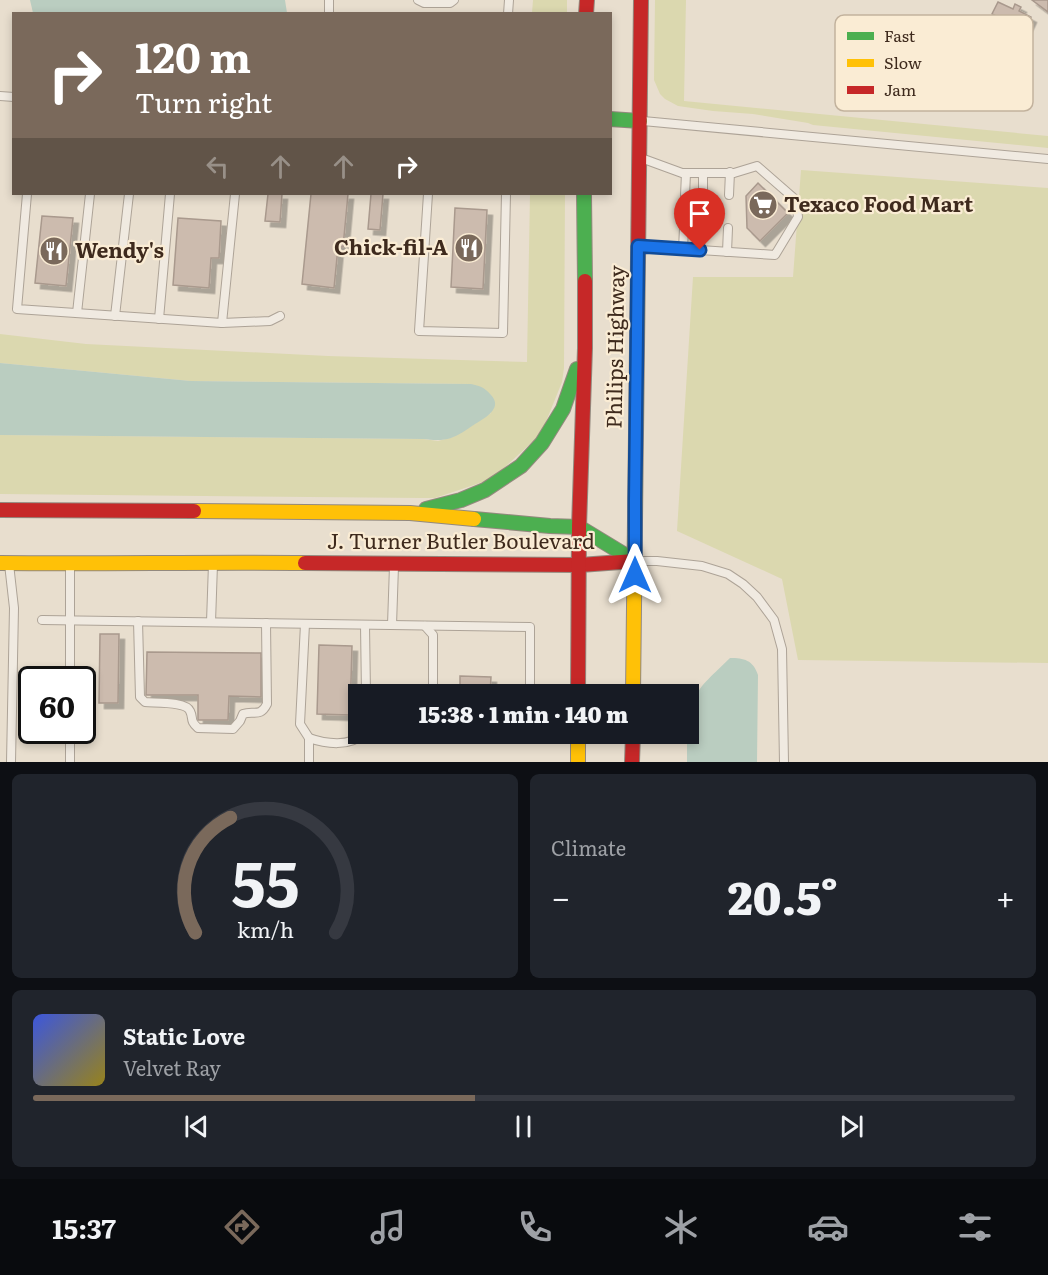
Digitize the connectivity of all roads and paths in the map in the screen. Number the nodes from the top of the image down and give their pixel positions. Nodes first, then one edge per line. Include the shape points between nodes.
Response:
1 (418, 0) edge
2 (454, 0) edge
3 (641, 0) edge
4 (612, 119) edge
5 (640, 121) junction
6 (639, 157) junction
7 (1048, 159) edge
8 (730, 172) junction
9 (686, 173) junction
10 (703, 173) junction
11 (27, 195) edge
12 (90, 195) edge
13 (129, 195) edge
14 (170, 195) edge
15 (235, 195) edge
16 (428, 195) edge
17 (506, 195) edge
18 (584, 195) edge
19 (703, 195) dead end
20 (729, 195) dead end
21 (685, 196) dead end
22 (684, 228) dead end
23 (701, 228) dead end
24 (728, 228) dead end
25 (638, 246) junction
26 (683, 249) junction
27 (700, 250) junction
28 (727, 252) junction
29 (77, 313) junction
30 (116, 316) junction
31 (280, 316) dead end
32 (159, 319) junction
33 (222, 323) junction
34 (585, 348) junction
35 (0, 510) edge
36 (410, 513) junction
37 (579, 526) junction
38 (635, 561) junction
39 (213, 562) junction
40 (5, 563) edge
41 (394, 563) junction
42 (70, 564) junction
43 (580, 565) junction
44 (42, 620) dead end
45 (70, 620) junction
46 (138, 621) junction
47 (211, 622) junction
48 (266, 623) junction
49 (305, 624) junction
50 (365, 625) junction
51 (392, 625) junction
52 (425, 626) junction
53 (70, 666) edge
54 (366, 684) edge
55 (433, 684) edge
56 (530, 684) edge
57 (578, 684) edge
58 (633, 684) edge
59 (309, 738) junction
60 (348, 743) edge
61 (70, 744) edge
62 (578, 744) edge
63 (633, 744) edge
64 (10, 762) edge
65 (70, 762) edge
66 (309, 762) edge
67 (578, 762) edge
68 (632, 762) edge
69 (784, 762) edge

1 - 2 lane
3 - 5 main road, Philips Highway
4 - 5 main road
5 - 6 main road, Philips Highway
5 - 7 lane
6 - 9 lane
6 - 25 main road, Philips Highway
8 - 10 lane
8 - 20 lane
8 - 28 lane via 757,166 796,200 798,217 775,255
9 - 10 lane
9 - 21 lane
10 - 19 lane
11 - 29 lane via 17,309
12 - 29 lane
13 - 30 lane
14 - 32 lane
15 - 33 lane
16 - 17 lane via 419,331 503,333
18 - 34 main road, Philips Highway
22 - 26 lane
23 - 27 lane
24 - 28 lane
25 - 26 lane
25 - 38 main road, Philips Highway
26 - 27 lane
27 - 28 lane
29 - 30 lane
30 - 32 lane
31 - 33 lane via 270,321
32 - 33 lane
34 - 36 main road via 563,409 542,443 521,466 485,490
34 - 37 main road, Philips Highway
35 - 36 main road, J. Turner Butler Boulevard
36 - 37 main road, J. Turner Butler Boulevard
37 - 38 main road, J. Turner Butler Boulevard
37 - 43 main road, Philips Highway
38 - 43 main road, J. Turner Butler Boulevard
38 - 58 main road, Philips Highway
38 - 69 lane via 702,566 728,574 757,597 774,620 782,649
39 - 41 main road, J. Turner Butler Boulevard
39 - 42 main road, J. Turner Butler Boulevard
39 - 47 lane
40 - 42 main road, J. Turner Butler Boulevard
40 - 64 lane via 14,608
41 - 43 main road, J. Turner Butler Boulevard
41 - 51 lane
42 - 45 lane
43 - 57 main road, Philips Highway
44 - 45 lane
45 - 46 lane
45 - 53 lane
46 - 47 lane
46 - 48 lane via 140,697 145,702 186,706 198,728 233,729 243,714 257,713 267,704
47 - 48 lane
48 - 49 lane
49 - 50 lane
49 - 59 lane via 300,724
50 - 51 lane
50 - 54 lane
51 - 52 lane
52 - 55 lane via 433,635
52 - 56 lane via 530,627
59 - 60 lane
59 - 66 lane
61 - 65 lane
62 - 67 main road
63 - 68 main road

